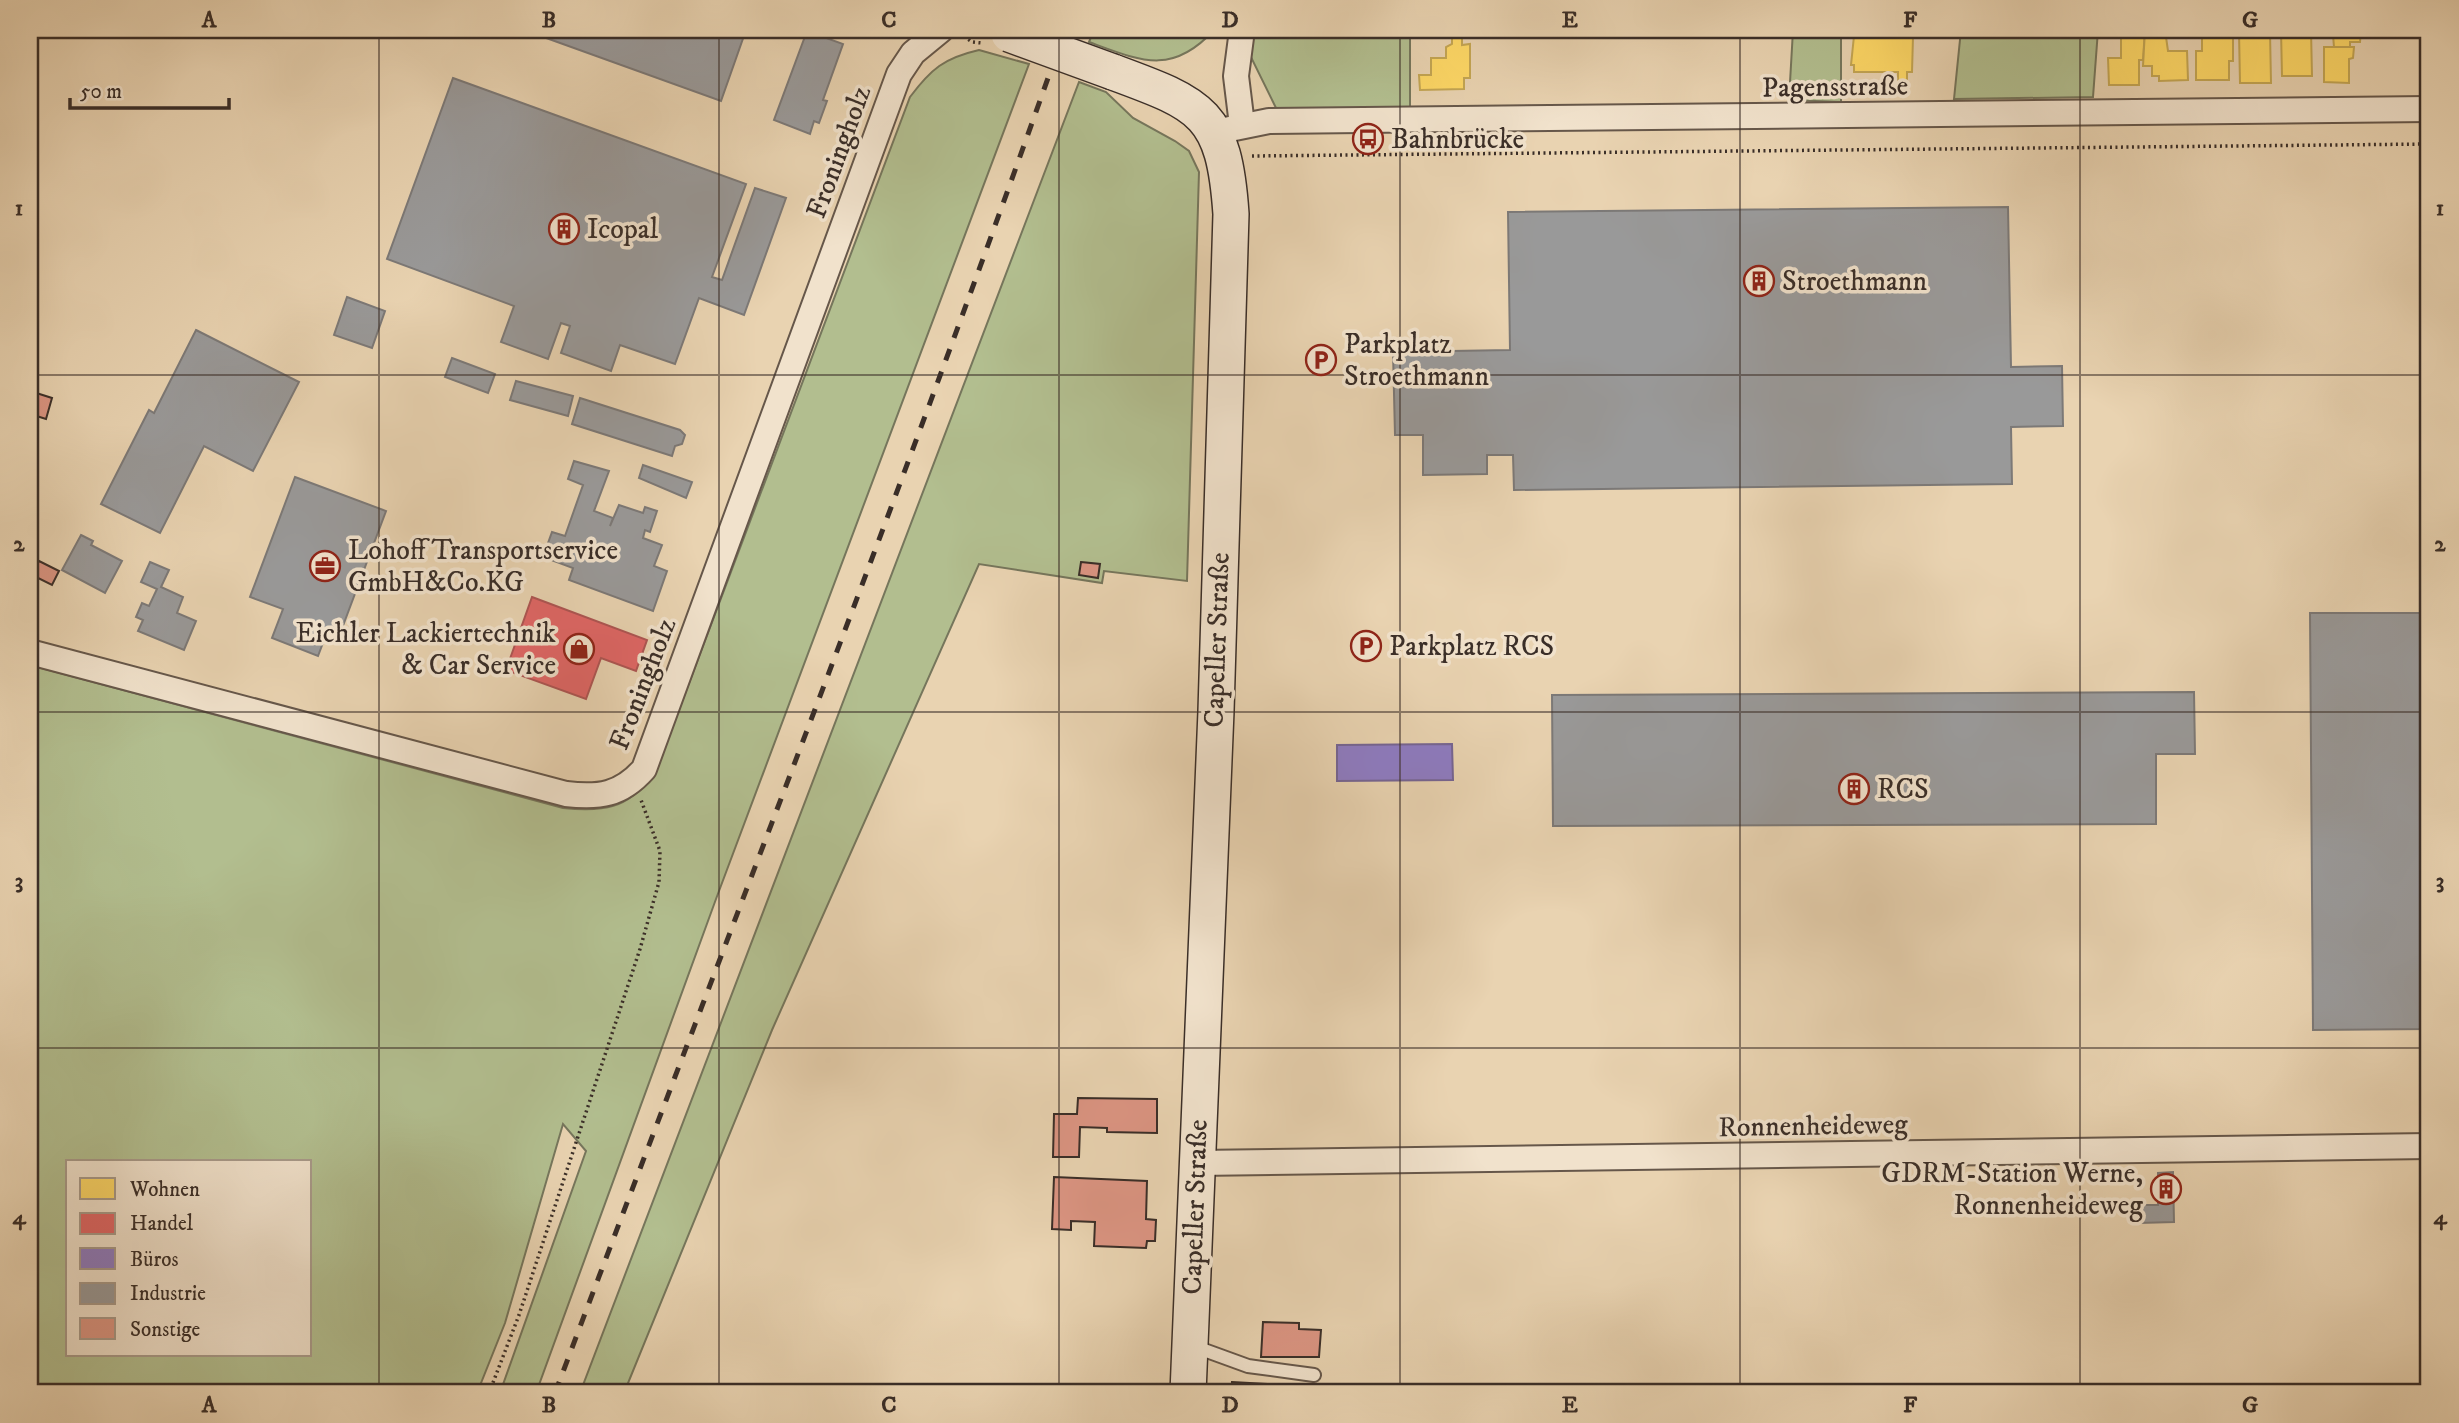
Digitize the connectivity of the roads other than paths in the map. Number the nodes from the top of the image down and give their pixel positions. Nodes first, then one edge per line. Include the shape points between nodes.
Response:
1 (941, 30) edge
2 (1242, 30) edge
3 (1004, 32) edge
4 (2429, 108) edge
5 (1227, 136) junction
6 (30, 652) edge
7 (2429, 1146) edge
8 (1197, 1163) junction
9 (1190, 1345) junction
10 (1314, 1375) dead end
11 (1188, 1393) edge

1 - 6 street, Froningholz via 913,53 899,74 644,769 632,783 615,793 592,797 566,794
2 - 5 street
3 - 5 street, bridge via 1171,93
4 - 5 street, Pagensstraße via 1269,121
5 - 8 street, Capeller Straße via 1230,291
7 - 8 street, Ronnenheideweg
8 - 9 street, Capeller Straße
9 - 10 lane via 1248,1366
9 - 11 street, Capeller Straße

